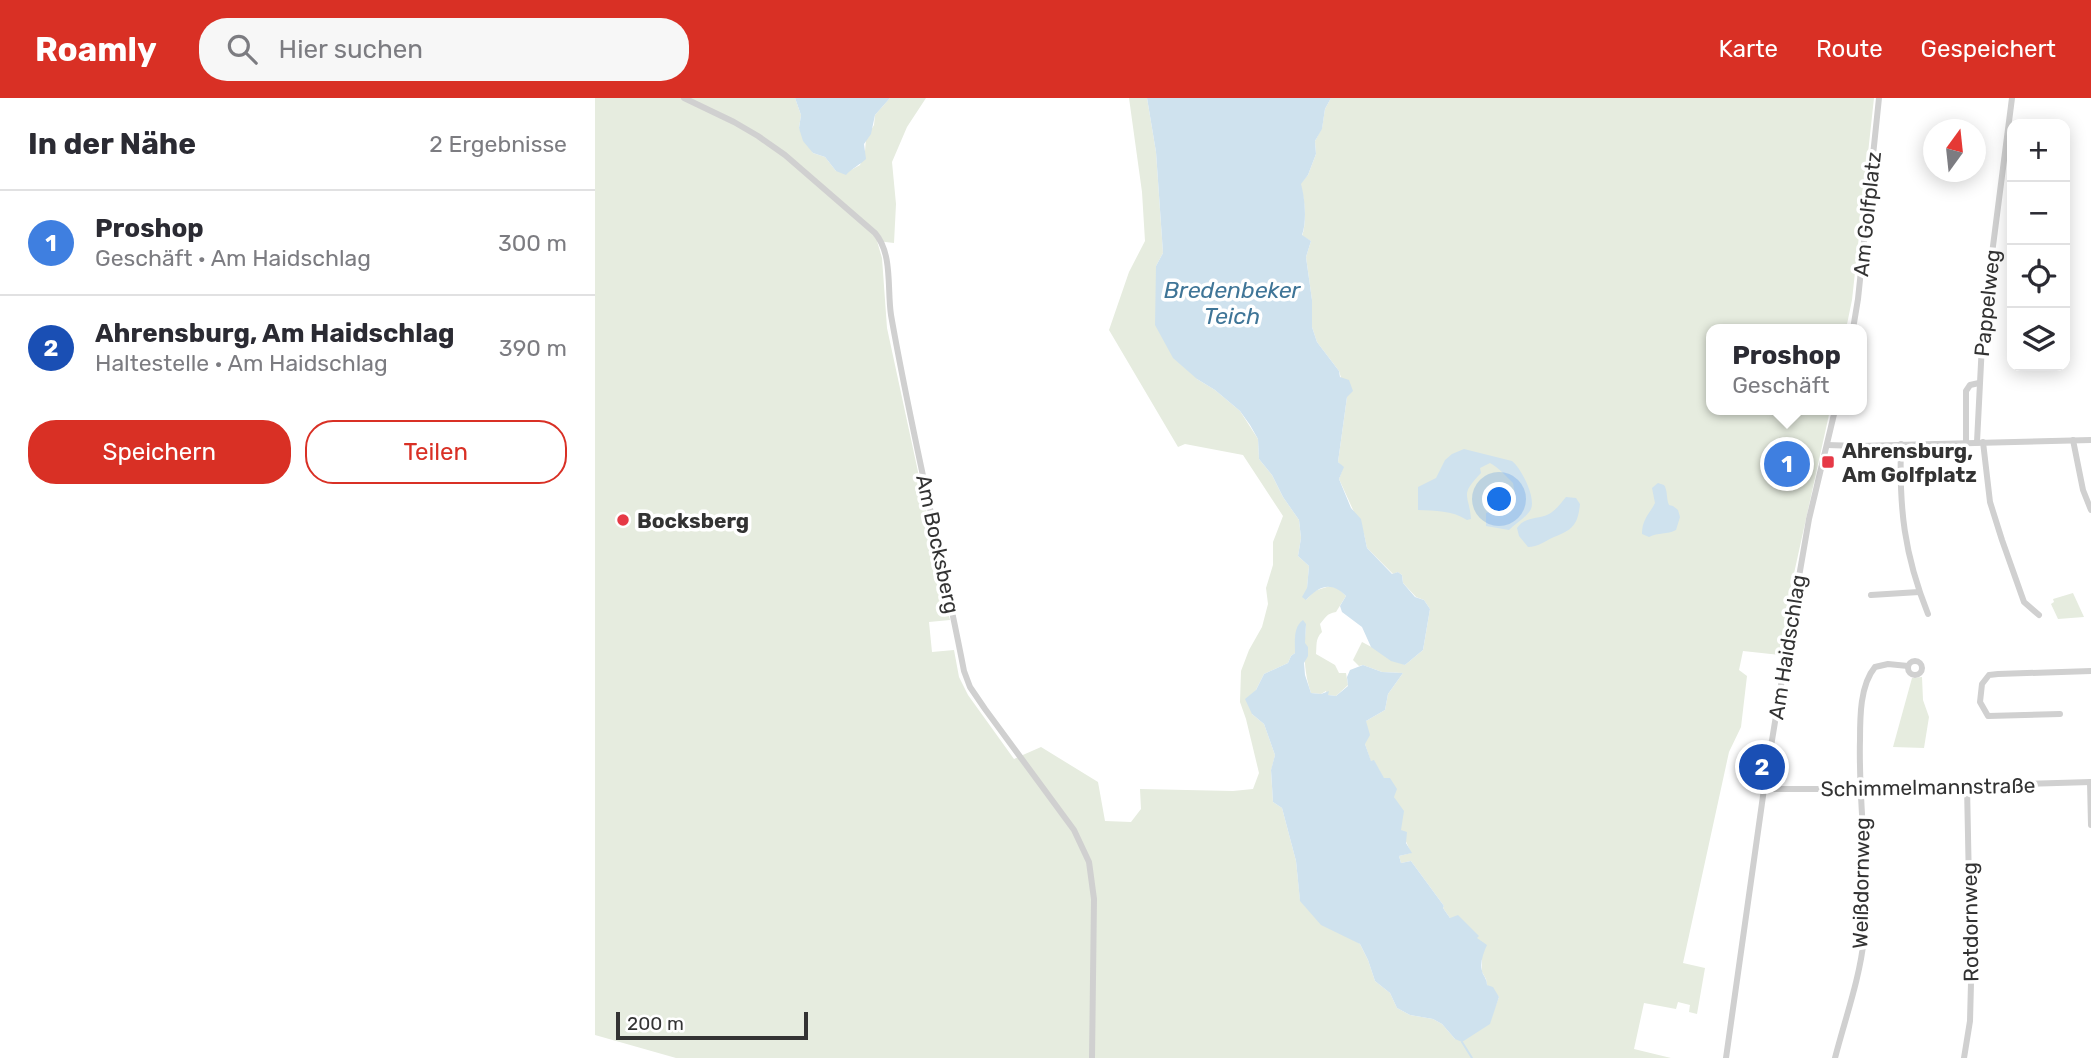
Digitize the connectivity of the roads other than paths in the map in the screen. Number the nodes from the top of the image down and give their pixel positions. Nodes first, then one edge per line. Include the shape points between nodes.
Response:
1 (684, 98) edge
2 (1879, 98) edge
3 (2012, 98) edge
4 (1854, 324) edge
5 (1979, 383) junction
6 (1834, 415) edge
7 (2073, 440) junction
8 (2091, 440) edge
9 (1966, 442) junction
10 (1980, 442) junction
11 (1901, 444) junction
12 (1827, 445) junction
13 (2091, 510) edge
14 (1919, 592) junction
15 (1871, 595) dead end
16 (1928, 614) dead end
17 (2039, 615) dead end
18 (1908, 666) dead end
19 (2091, 671) edge
20 (2060, 714) dead end
21 (2091, 782) edge
22 (1967, 786) junction
23 (1764, 789) junction
24 (1861, 789) junction
25 (2091, 825) edge
26 (1092, 1058) edge
27 (1726, 1058) edge
28 (1835, 1058) edge
29 (1963, 1058) edge

1 - 26 street, Am Bocksberg via 734,122 785,155 876,233 885,247 912,428 964,671 985,709 1075,830 1089,862 1094,900
2 - 4 street, Am Golfplatz
3 - 5 street, Pappelweg
5 - 9 street, Pappelweg via 1970,384 1966,391
5 - 10 street, Pappelweg
6 - 12 street
7 - 8 street
7 - 10 street
7 - 13 street
9 - 10 street
9 - 11 street
10 - 17 street, Pappelweg via 2001,540 2024,602
11 - 12 street
11 - 14 street via 1903,531
12 - 23 street, Am Haidschlag via 1809,519
14 - 15 street
14 - 16 street
18 - 24 street, Weißdornweg via 1878,665 1869,678 1860,723
19 - 20 street via 1998,674 1982,684 1980,702 1988,716
21 - 22 street, Schimmelmannstraße
21 - 25 street
22 - 24 street, Schimmelmannstraße
22 - 29 street, Rotdornweg via 1971,983
23 - 24 street, Schimmelmannstraße
23 - 27 street, Am Haidschlag
24 - 28 street, Weißdornweg via 1864,940

